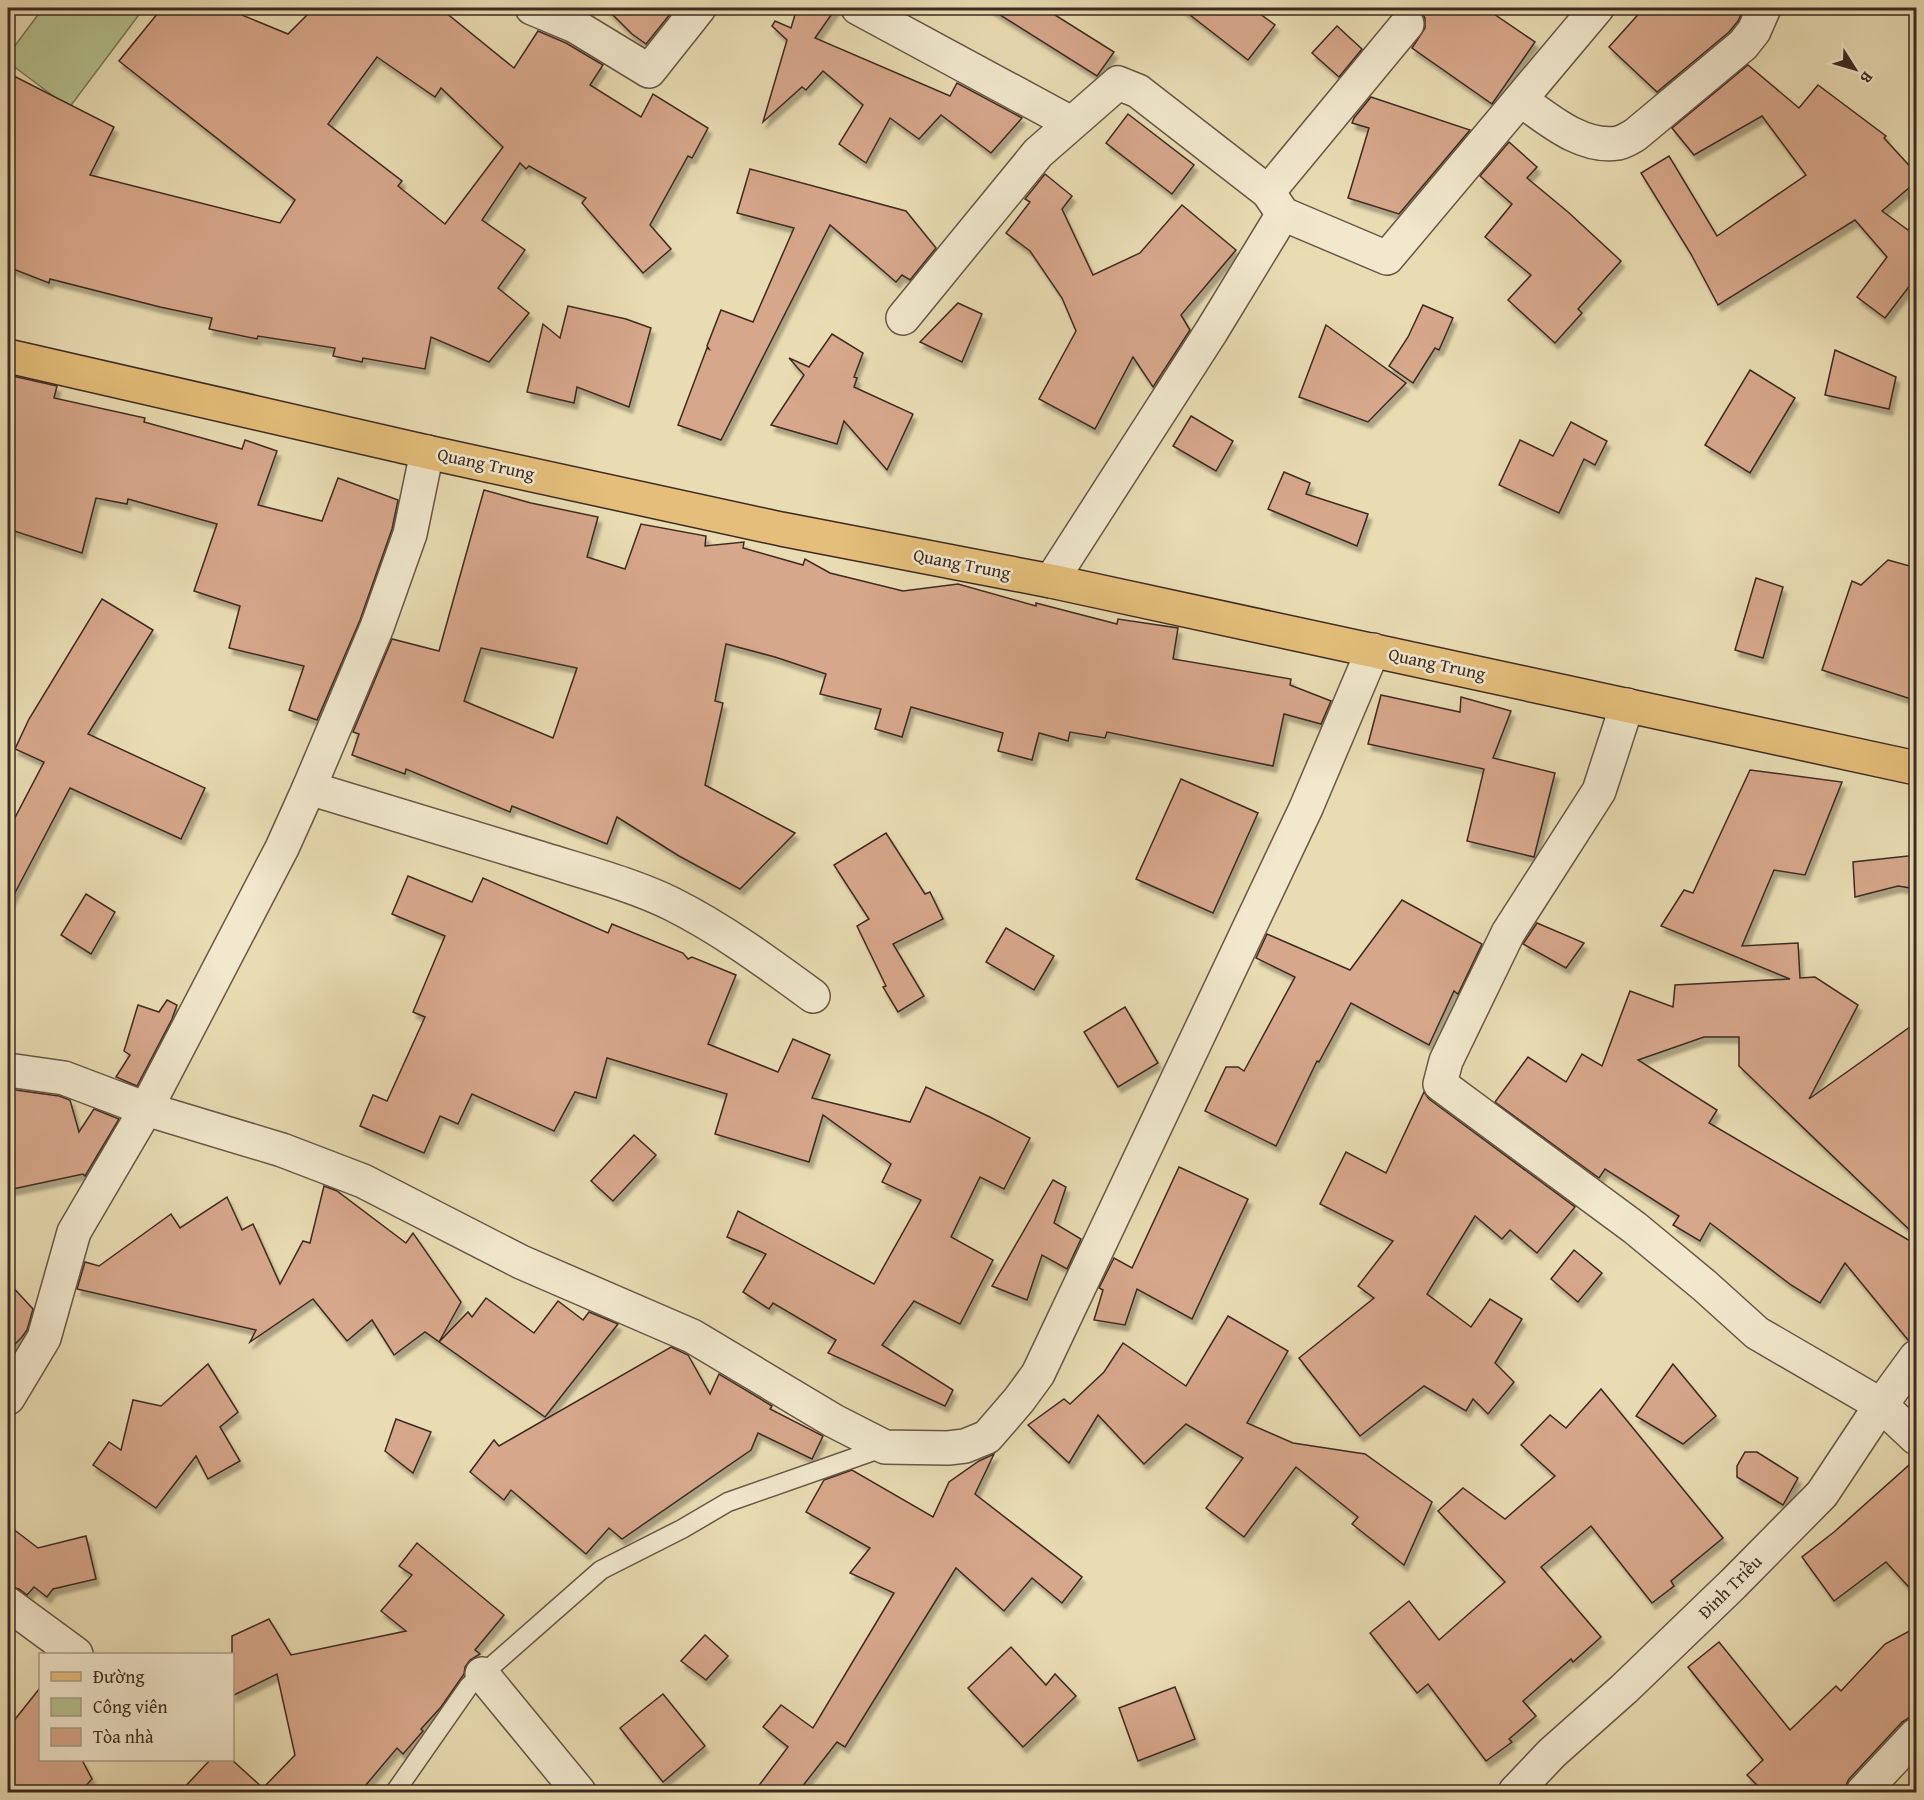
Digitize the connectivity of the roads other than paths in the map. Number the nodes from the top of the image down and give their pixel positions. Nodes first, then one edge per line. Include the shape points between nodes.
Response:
1 (504, 8) edge
2 (526, 8) edge
3 (532, 8) edge
4 (699, 8) edge
5 (858, 8) edge
6 (1597, 8) edge
7 (1764, 8) edge
8 (1407, 24) dead end
9 (1521, 100) junction
10 (1071, 123) junction
11 (1275, 203) junction
12 (903, 318) dead end
13 (8, 356) edge
14 (427, 452) junction
15 (1051, 581) junction
16 (1373, 650) junction
17 (1627, 705) junction
18 (1917, 768) edge
19 (309, 788) junction
20 (813, 996) dead end
21 (8, 1070) edge
22 (146, 1109) junction
23 (1917, 1357) edge
24 (8, 1398) edge
25 (1881, 1405) junction
26 (1917, 1438) edge
27 (885, 1447) junction
28 (8, 1604) edge
29 (75, 1653) edge
30 (482, 1674) junction
31 (1917, 1735) edge
32 (395, 1792) edge
33 (579, 1792) edge
34 (1515, 1792) edge
35 (1863, 1792) edge

1 - 2 street
3 - 4 street via 574,26 649,71
5 - 10 street
6 - 9 street
7 - 9 street via 1743,45 1635,135 1619,143 1596,142 1565,130
8 - 11 street
9 - 11 street via 1387,258
10 - 11 street via 1118,83 1137,91
10 - 12 street via 1038,153
11 - 15 street via 1211,332
13 - 14 main road, Quang Trung
14 - 15 main road, Quang Trung via 781,529
14 - 19 street via 410,534 377,627
15 - 16 main road, Quang Trung
16 - 17 main road, Quang Trung
16 - 27 street via 1306,808 1038,1374 987,1437 948,1448
17 - 18 main road, Quang Trung
17 - 25 street via 1599,791 1508,933 1446,1062 1440,1084 1635,1228 1757,1333
19 - 20 street via 593,875 670,903 748,949
19 - 22 street via 282,848
21 - 22 street via 64,1078
22 - 24 street via 74,1232 44,1338
22 - 27 street via 282,1150 363,1181 520,1262 692,1336
23 - 25 street, Đinh Triều
25 - 26 street
25 - 34 street, Đinh Triều via 1822,1494
27 - 30 lane via 728,1503 601,1570
28 - 29 street
30 - 32 lane via 469,1686
30 - 33 street
31 - 35 street

